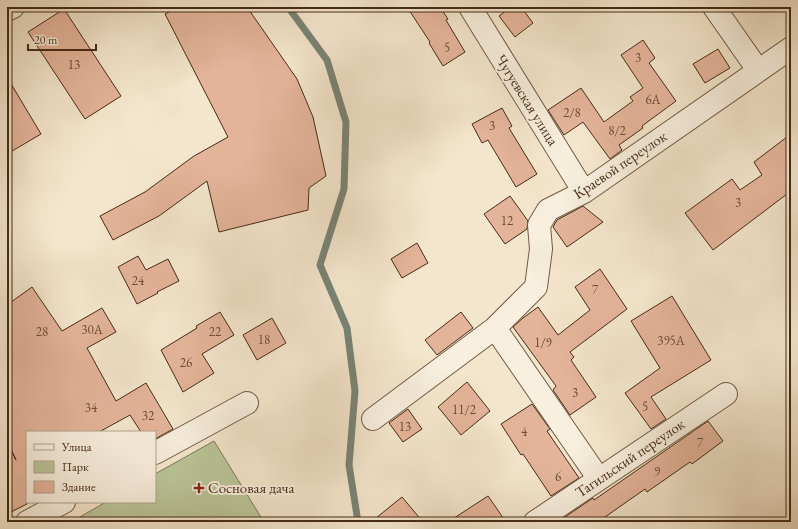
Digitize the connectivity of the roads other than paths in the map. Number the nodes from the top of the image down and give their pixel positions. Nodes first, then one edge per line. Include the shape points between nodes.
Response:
1 (12, 7) edge
2 (470, 7) edge
3 (714, 7) edge
4 (7, 10) edge
5 (791, 48) edge
6 (758, 70) junction
7 (584, 192) junction
8 (495, 328) junction
9 (726, 394) dead end
10 (247, 404) dead end
11 (373, 419) dead end
12 (156, 452) edge
13 (599, 479) junction
14 (62, 503) edge
15 (27, 522) edge
16 (535, 522) edge

1 - 4 street
2 - 7 street, Чугуевская улица
3 - 6 street
5 - 6 street, Краевой переулок
6 - 7 street, Краевой переулок
7 - 8 street, Краевой переулок via 548,210 539,225 541,249 536,287
8 - 11 street, Краевой переулок
8 - 13 street
9 - 13 street, Тагильский переулок
10 - 12 street
13 - 16 street, Тагильский переулок
14 - 15 street

